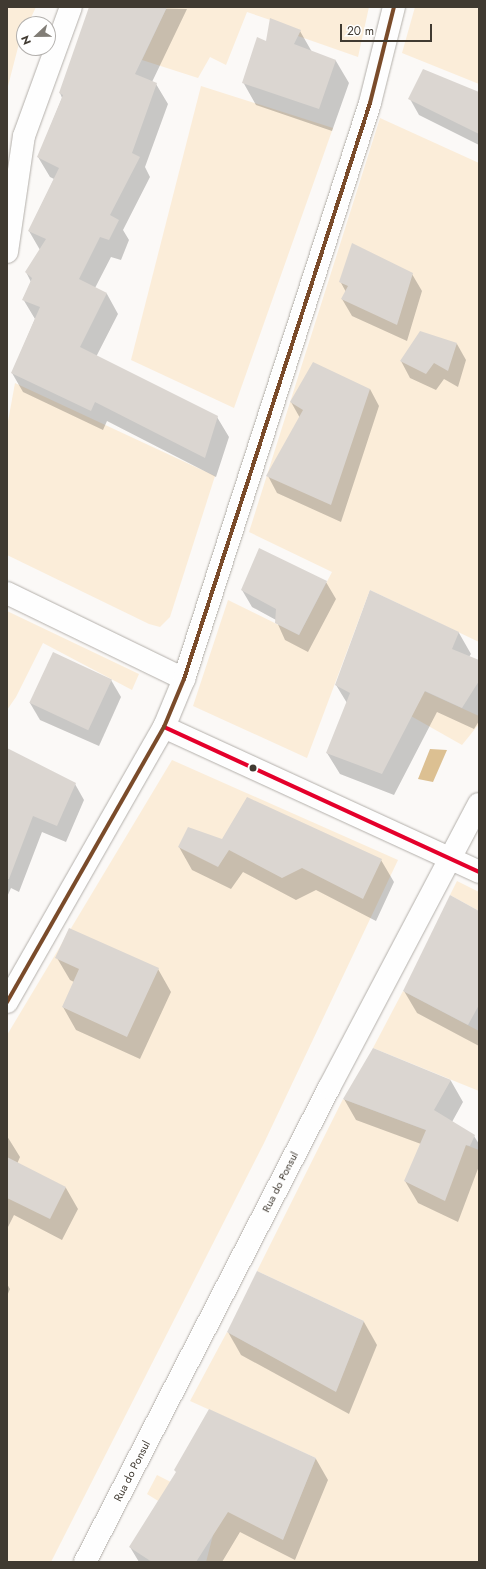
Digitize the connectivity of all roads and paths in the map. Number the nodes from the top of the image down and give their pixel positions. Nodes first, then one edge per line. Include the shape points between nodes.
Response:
1 (71, 7) edge
2 (394, 7) edge
3 (7, 252) edge
4 (7, 593) edge
5 (184, 679) junction
6 (164, 727) junction
7 (479, 804) edge
8 (451, 858) junction
9 (479, 872) edge
10 (7, 1002) edge
11 (85, 1562) edge

1 - 3 street via 24,136
2 - 5 street via 370,103
4 - 5 street
5 - 6 street
6 - 8 street
6 - 10 street
7 - 8 street, Rua do Ponsul
8 - 9 street
8 - 11 street, Rua do Ponsul via 325,1095

